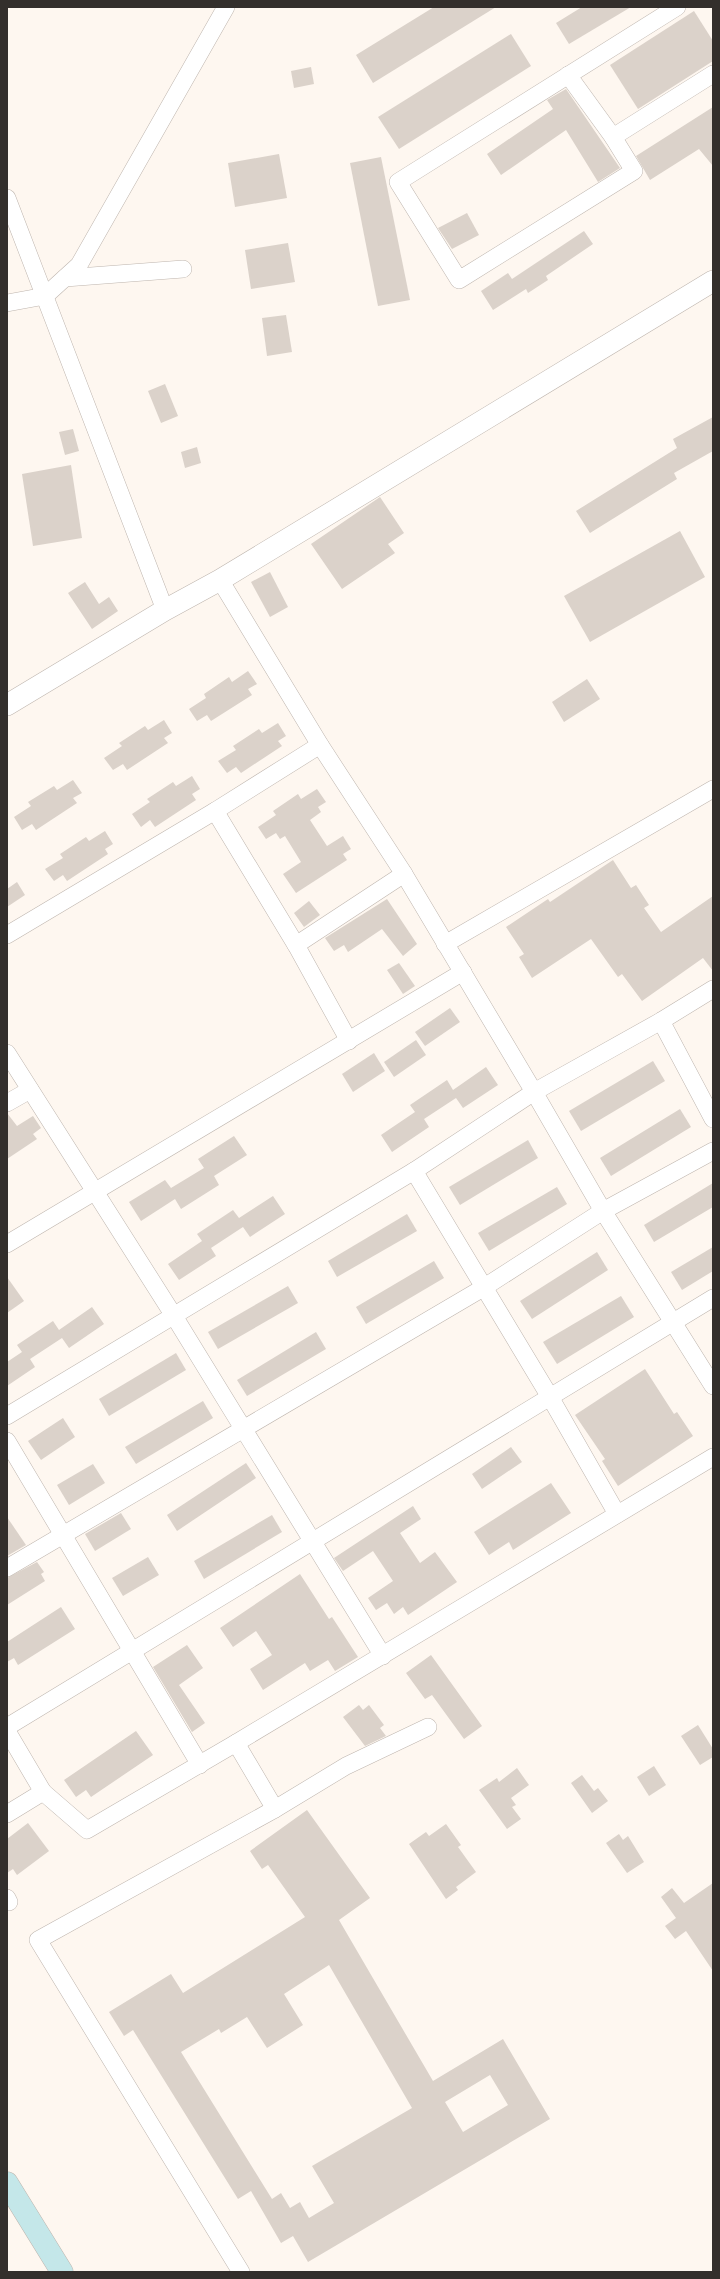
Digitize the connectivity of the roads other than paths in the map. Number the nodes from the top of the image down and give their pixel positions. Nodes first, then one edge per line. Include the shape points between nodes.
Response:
1 (226, 7) edge
2 (677, 7) edge
3 (713, 74) edge
4 (568, 75) junction
5 (613, 136) junction
6 (7, 198) edge
7 (183, 269) dead end
8 (65, 278) junction
9 (713, 281) edge
10 (45, 296) junction
11 (7, 303) edge
12 (220, 580) junction
13 (165, 610) junction
14 (7, 705) edge
15 (320, 745) junction
16 (713, 789) edge
17 (215, 811) junction
18 (404, 874) junction
19 (7, 935) edge
20 (445, 944) junction
21 (296, 945) junction
22 (463, 972) junction
23 (713, 989) edge
24 (661, 1021) junction
25 (349, 1041) junction
26 (7, 1054) edge
27 (30, 1090) junction
28 (534, 1092) junction
29 (7, 1103) edge
30 (713, 1119) edge
31 (713, 1151) edge
32 (414, 1171) junction
33 (95, 1192) junction
34 (603, 1211) junction
35 (7, 1244) edge
36 (483, 1288) junction
37 (713, 1298) edge
38 (174, 1316) junction
39 (674, 1322) junction
40 (713, 1386) edge
41 (550, 1397) junction
42 (7, 1416) edge
43 (243, 1428) junction
44 (7, 1441) edge
45 (713, 1457) edge
46 (617, 1514) junction
47 (62, 1535) junction
48 (314, 1541) junction
49 (7, 1568) edge
50 (132, 1651) junction
51 (383, 1656) junction
52 (428, 1727) dead end
53 (8, 1735) edge
54 (236, 1743) junction
55 (200, 1765) junction
56 (44, 1792) junction
57 (275, 1809) junction
58 (7, 1814) edge
59 (8, 2187) edge
60 (62, 2272) edge
61 (241, 2272) edge

1 - 8 street via 79,265
2 - 4 street
3 - 5 street
4 - 5 street
4 - 5 street via 398,182 459,280 634,171
6 - 10 street
7 - 8 street
8 - 10 street
9 - 12 street
10 - 11 street
10 - 13 street
12 - 13 street
12 - 15 street
13 - 14 street
15 - 17 street
15 - 18 street
16 - 20 street
17 - 19 street
17 - 21 street
18 - 20 street
18 - 21 street
20 - 22 street
21 - 25 street
22 - 25 street
22 - 28 street
23 - 24 street
24 - 28 street
24 - 30 street
25 - 33 street
26 - 27 street
27 - 29 street
27 - 33 street
28 - 32 street
28 - 34 street
31 - 34 street
32 - 36 street
32 - 38 street
33 - 35 street
33 - 38 street
34 - 36 street
34 - 39 street
36 - 41 street
36 - 43 street
37 - 39 street
38 - 42 street
38 - 43 street
39 - 40 street
39 - 41 street
41 - 46 street
41 - 48 street
43 - 47 street
43 - 48 street
44 - 47 street
45 - 46 street
46 - 51 street
47 - 49 street
47 - 50 street
48 - 50 street
48 - 51 street
50 - 53 street
50 - 55 street
51 - 54 street
52 - 57 street via 346,1766
53 - 56 street
54 - 55 street
54 - 57 street
55 - 56 street via 87,1830
56 - 58 street
57 - 61 street via 38,1940
59 - 60 main road

